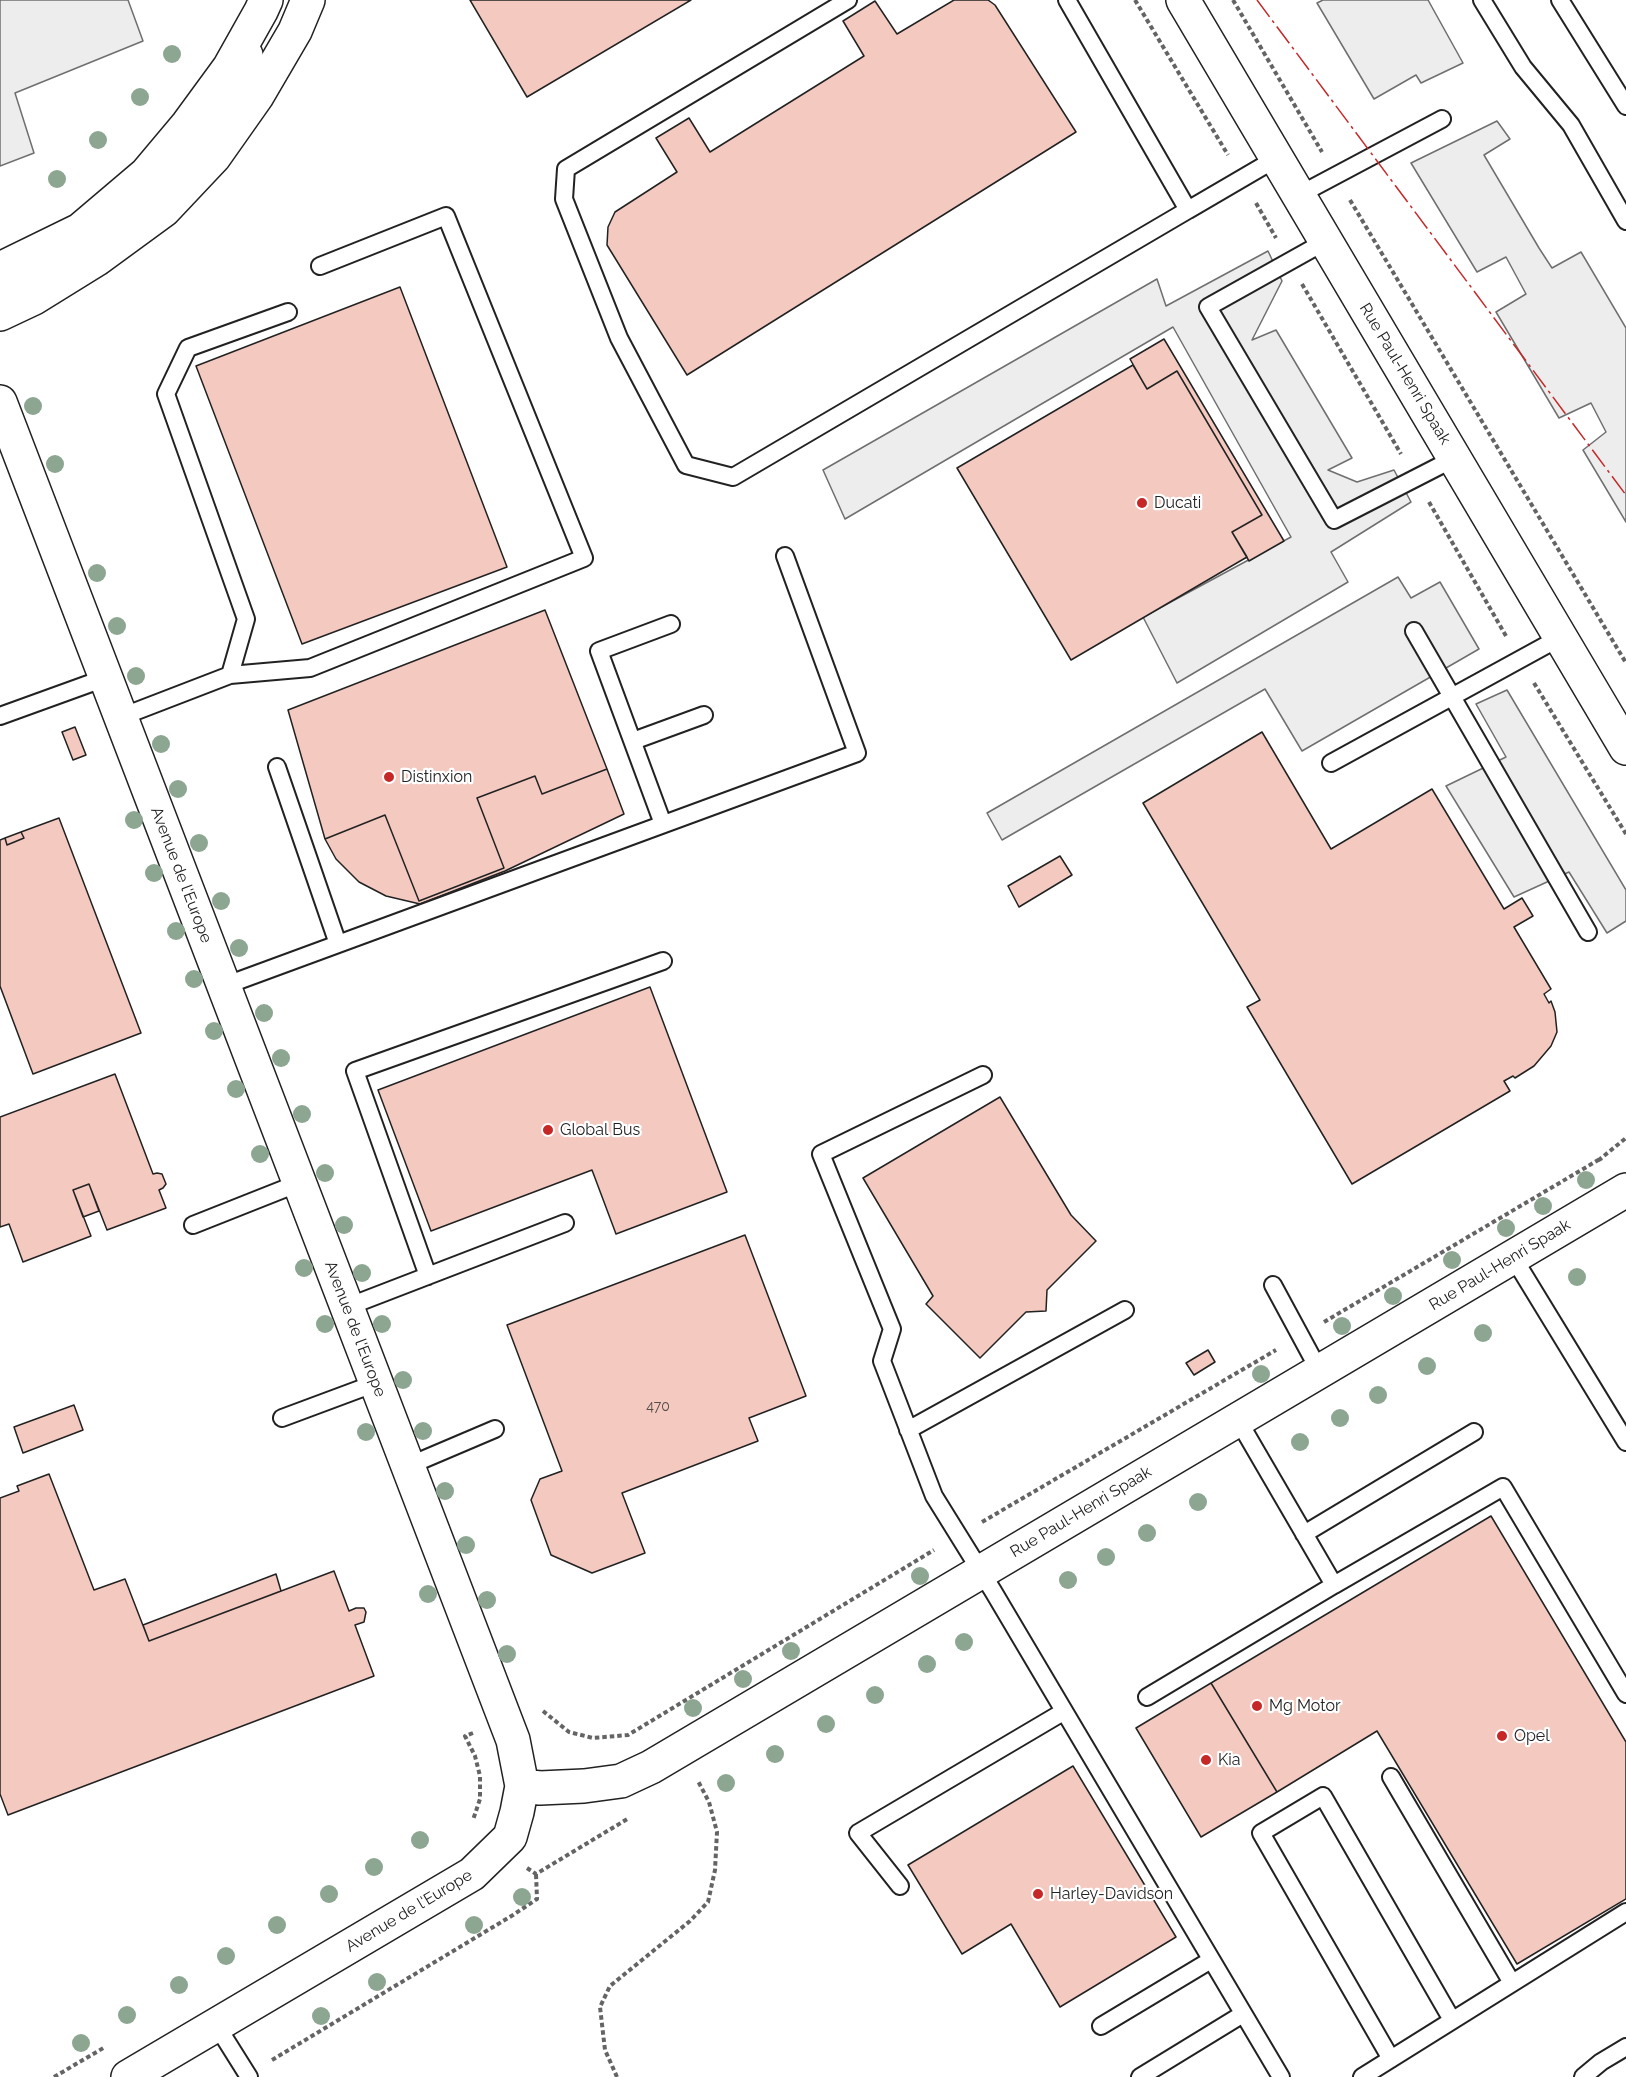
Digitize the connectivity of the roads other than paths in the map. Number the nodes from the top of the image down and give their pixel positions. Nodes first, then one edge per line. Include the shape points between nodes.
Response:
1 (308, 0) edge
2 (848, 0) edge
3 (1067, 0) edge
4 (1183, 0) edge
5 (1482, 0) edge
6 (1560, 0) edge
7 (263, 6) edge
8 (1626, 106) edge
9 (1442, 119) dead end
10 (1277, 158) junction
11 (1299, 195) junction
12 (1188, 210) junction
13 (1626, 221) edge
14 (1326, 241) junction
15 (320, 266) dead end
16 (0, 270) edge
17 (0, 290) edge
18 (288, 312) dead end
19 (0, 314) edge
20 (0, 402) edge
21 (1455, 458) junction
22 (784, 556) dead end
23 (671, 624) dead end
24 (1414, 631) dead end
25 (1561, 637) junction
26 (230, 675) junction
27 (105, 678) junction
28 (1452, 697) junction
29 (704, 715) dead end
30 (0, 716) edge
31 (121, 717) junction
32 (633, 741) junction
33 (1626, 748) edge
34 (1330, 763) dead end
35 (277, 767) dead end
36 (663, 824) junction
37 (1588, 932) dead end
38 (338, 944) junction
39 (663, 962) dead end
40 (224, 986) junction
41 (983, 1075) dead end
42 (299, 1183) junction
43 (1626, 1190) edge
44 (565, 1223) dead end
45 (193, 1225) dead end
46 (1513, 1257) junction
47 (428, 1276) junction
48 (1273, 1286) dead end
49 (347, 1307) junction
50 (1125, 1310) dead end
51 (1320, 1372) junction
52 (376, 1383) junction
53 (282, 1418) dead end
54 (1238, 1420) junction
55 (495, 1429) dead end
56 (908, 1430) junction
57 (1474, 1431) dead end
58 (1626, 1442) edge
59 (408, 1466) junction
60 (1304, 1534) junction
61 (980, 1572) junction
62 (1334, 1585) junction
63 (1626, 1694) edge
64 (1147, 1697) dead end
65 (1063, 1712) junction
66 (1391, 1777) dead end
67 (522, 1786) junction
68 (900, 1886) dead end
69 (1626, 1912) edge
70 (1211, 1960) junction
71 (1512, 1983) junction
72 (1243, 2014) junction
73 (1452, 2020) junction
74 (217, 2026) junction
75 (1101, 2026) dead end
76 (1626, 2047) edge
77 (1391, 2059) junction
78 (248, 2076) edge
79 (128, 2077) edge
80 (1140, 2077) edge
81 (1281, 2077) edge
82 (1362, 2077) edge
83 (1583, 2077) edge

1 - 19 street via 295,31 257,96 214,157 164,210 97,259
2 - 12 lane via 566,169 564,199 619,338 686,465 733,477
3 - 12 lane
4 - 10 street, Rue Paul-Henri Spaak
5 - 13 lane via 1523,67 1571,125
6 - 8 lane
7 - 16 street via 229,68 146,174 80,230
7 - 17 street via 237,81 208,135 159,189 112,227 57,263
9 - 11 lane
10 - 11 street, Rue Paul-Henri Spaak
10 - 12 lane
11 - 14 street, Rue Paul-Henri Spaak
14 - 21 street, Rue Paul-Henri Spaak
14 - 21 lane via 1208,307 1334,520
15 - 26 lane via 446,216 584,558 310,668
18 - 26 lane via 188,348 166,394 246,619
20 - 27 street, Avenue de l'Europe
21 - 25 street, Rue Paul-Henri Spaak
22 - 36 lane via 857,753
23 - 32 lane via 599,651
24 - 28 lane
25 - 28 lane
25 - 33 street, Rue Paul-Henri Spaak
26 - 31 lane
27 - 30 lane
27 - 31 street, Avenue de l'Europe
28 - 34 lane
28 - 37 lane
29 - 32 lane
31 - 40 street, Avenue de l'Europe
32 - 36 lane
35 - 38 lane
36 - 38 lane
38 - 40 lane
39 - 47 lane via 355,1071
40 - 42 street, Avenue de l'Europe
41 - 56 lane via 820,1154 892,1329 882,1361
42 - 45 lane
42 - 49 street, Avenue de l'Europe
43 - 46 street, Rue Paul-Henri Spaak
44 - 47 lane
46 - 51 street, Rue Paul-Henri Spaak
46 - 58 lane
47 - 49 lane
48 - 51 lane
49 - 52 street, Avenue de l'Europe
50 - 56 lane
51 - 54 street, Rue Paul-Henri Spaak
52 - 53 lane
52 - 59 street, Avenue de l'Europe
54 - 60 lane
54 - 61 street, Rue Paul-Henri Spaak
55 - 59 lane
56 - 61 lane via 934,1496
57 - 60 lane
59 - 67 street, Avenue de l'Europe via 513,1740
60 - 62 lane
61 - 65 lane
61 - 67 street, Rue Paul-Henri Spaak via 682,1749 621,1781 584,1786
62 - 63 lane via 1503,1487
62 - 64 lane
65 - 68 lane via 858,1833
65 - 70 lane
66 - 71 lane
67 - 74 street, Avenue de l'Europe via 510,1837 472,1874
69 - 71 lane
70 - 72 lane
70 - 75 lane
71 - 73 lane
72 - 80 lane
72 - 81 lane
73 - 77 lane
73 - 77 lane via 1323,1796 1261,1833
74 - 78 lane
74 - 79 street, Avenue de l'Europe
76 - 83 lane
77 - 82 lane

